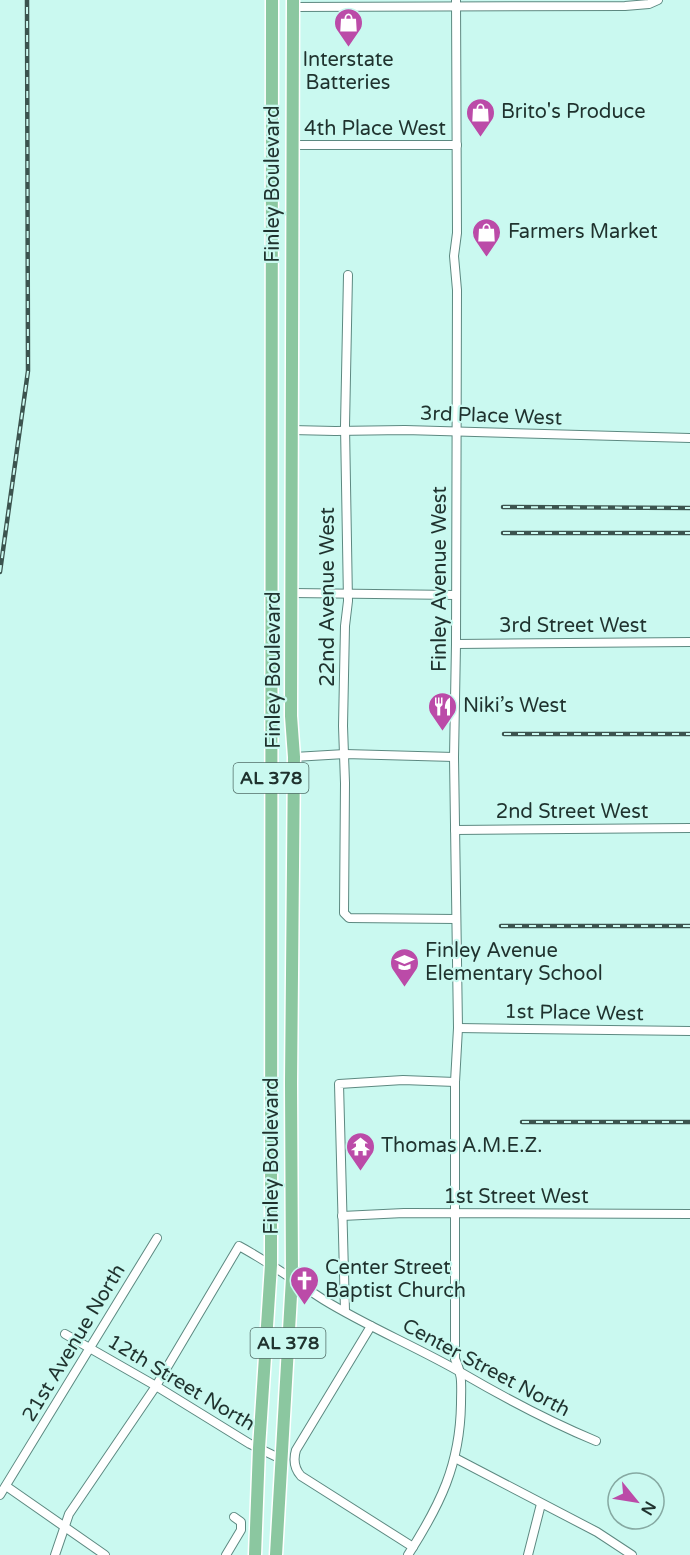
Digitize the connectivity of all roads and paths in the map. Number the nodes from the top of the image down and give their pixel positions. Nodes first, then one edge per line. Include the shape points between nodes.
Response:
1 (657, 0) edge
2 (272, 3) edge
3 (293, 3) edge
4 (456, 3) edge
5 (293, 145) junction
6 (457, 145) junction
7 (272, 147) junction
8 (292, 260) junction
9 (272, 265) junction
10 (348, 275) dead end
11 (271, 430) junction
12 (292, 430) junction
13 (345, 431) junction
14 (457, 432) junction
15 (690, 438) edge
16 (271, 593) junction
17 (293, 593) junction
18 (347, 594) junction
19 (456, 595) junction
20 (690, 642) edge
21 (456, 644) junction
22 (345, 754) junction
23 (271, 756) junction
24 (294, 757) junction
25 (454, 757) junction
26 (690, 828) edge
27 (455, 830) junction
28 (456, 919) junction
29 (458, 1028) junction
30 (690, 1031) edge
31 (455, 1082) junction
32 (291, 1083) junction
33 (271, 1084) junction
34 (454, 1213) junction
35 (690, 1214) edge
36 (342, 1215) junction
37 (157, 1238) dead end
38 (271, 1265) junction
39 (292, 1278) junction
40 (345, 1311) junction
41 (371, 1326) junction
42 (65, 1334) dead end
43 (90, 1348) junction
44 (462, 1373) junction
45 (156, 1386) junction
46 (596, 1441) dead end
47 (259, 1448) junction
48 (455, 1458) junction
49 (281, 1459) junction
50 (6, 1486) junction
51 (0, 1495) edge
52 (541, 1504) junction
53 (234, 1517) dead end
54 (64, 1527) junction
55 (413, 1547) junction
56 (56, 1555) edge
57 (105, 1555) edge
58 (226, 1555) edge
59 (255, 1555) edge
60 (276, 1555) edge
61 (408, 1555) edge
62 (528, 1555) edge
63 (632, 1555) edge

1 - 4 street via 624,6
2 - 3 main road
2 - 7 main road, Finley Boulevard / AL 378
3 - 4 street
3 - 5 main road, Finley Boulevard / AL 378
4 - 6 street, Finley Avenue West
5 - 6 street, 4th Place West
5 - 7 main road
5 - 8 main road, Finley Boulevard / AL 378
6 - 14 street, Finley Avenue West via 454,256
7 - 9 main road, Finley Boulevard / AL 378
8 - 9 main road
8 - 12 main road, Finley Boulevard / AL 378
9 - 11 main road, Finley Boulevard / AL 378
10 - 13 street, 22nd Avenue West
11 - 12 main road
11 - 16 main road, Finley Boulevard / AL 378
12 - 13 street, 3rd Place West
12 - 17 main road, Finley Boulevard / AL 378
13 - 14 street, 3rd Place West
13 - 18 street, 22nd Avenue West
14 - 15 street, 3rd Place West
14 - 19 street, Finley Avenue West
16 - 17 main road
16 - 23 main road, Finley Boulevard / AL 378
17 - 18 street
17 - 24 main road, Finley Boulevard / AL 378
18 - 19 street
18 - 22 street, 22nd Avenue West
19 - 21 street, Finley Avenue West
20 - 21 street, 3rd Street West
21 - 25 street, Finley Avenue West
22 - 24 street
22 - 25 street
22 - 28 street, 22nd Avenue West via 344,913 349,918
23 - 24 main road
23 - 33 main road, Finley Boulevard / AL 378
24 - 32 main road, Finley Boulevard / AL 378
25 - 27 street, Finley Avenue West
26 - 27 street, 2nd Street West
27 - 28 street, Finley Avenue West
28 - 29 street, Finley Avenue West
29 - 30 street, 1st Place West
29 - 31 street, Finley Avenue West
31 - 34 street, Finley Avenue West
31 - 36 street via 339,1084
32 - 33 main road
32 - 39 main road, Finley Boulevard / AL 378
33 - 38 main road, Finley Boulevard / AL 378
34 - 35 street, 1st Street West
34 - 36 street, 1st Street West
34 - 44 street, Finley Avenue West via 455,1359
36 - 40 street
37 - 43 street, 21st Avenue North
38 - 39 street, Center Street North
38 - 45 street via 239,1246
38 - 47 main road, Finley Boulevard / AL 378
39 - 40 street, Center Street North
39 - 49 main road, Finley Boulevard / AL 378
40 - 41 street, Center Street North
41 - 44 street, Center Street North
41 - 55 street via 296,1450 295,1466 301,1476
42 - 43 street, 12th Street North
43 - 45 street, 12th Street North
43 - 50 street, 21st Avenue North
44 - 46 street, Center Street North
44 - 48 street, Finley Avenue West
45 - 47 street, 12th Street North
45 - 54 street
47 - 49 street, 12th Street North
47 - 59 main road, Finley Boulevard / AL 378
48 - 52 street
48 - 55 street, Finley Avenue West via 442,1497
49 - 60 main road, Finley Boulevard / AL 378
50 - 51 street, 21st Avenue North
50 - 54 street
52 - 62 street
52 - 63 street
53 - 58 street via 241,1522 241,1530
54 - 56 street
54 - 57 street
55 - 61 street, Finley Avenue West

